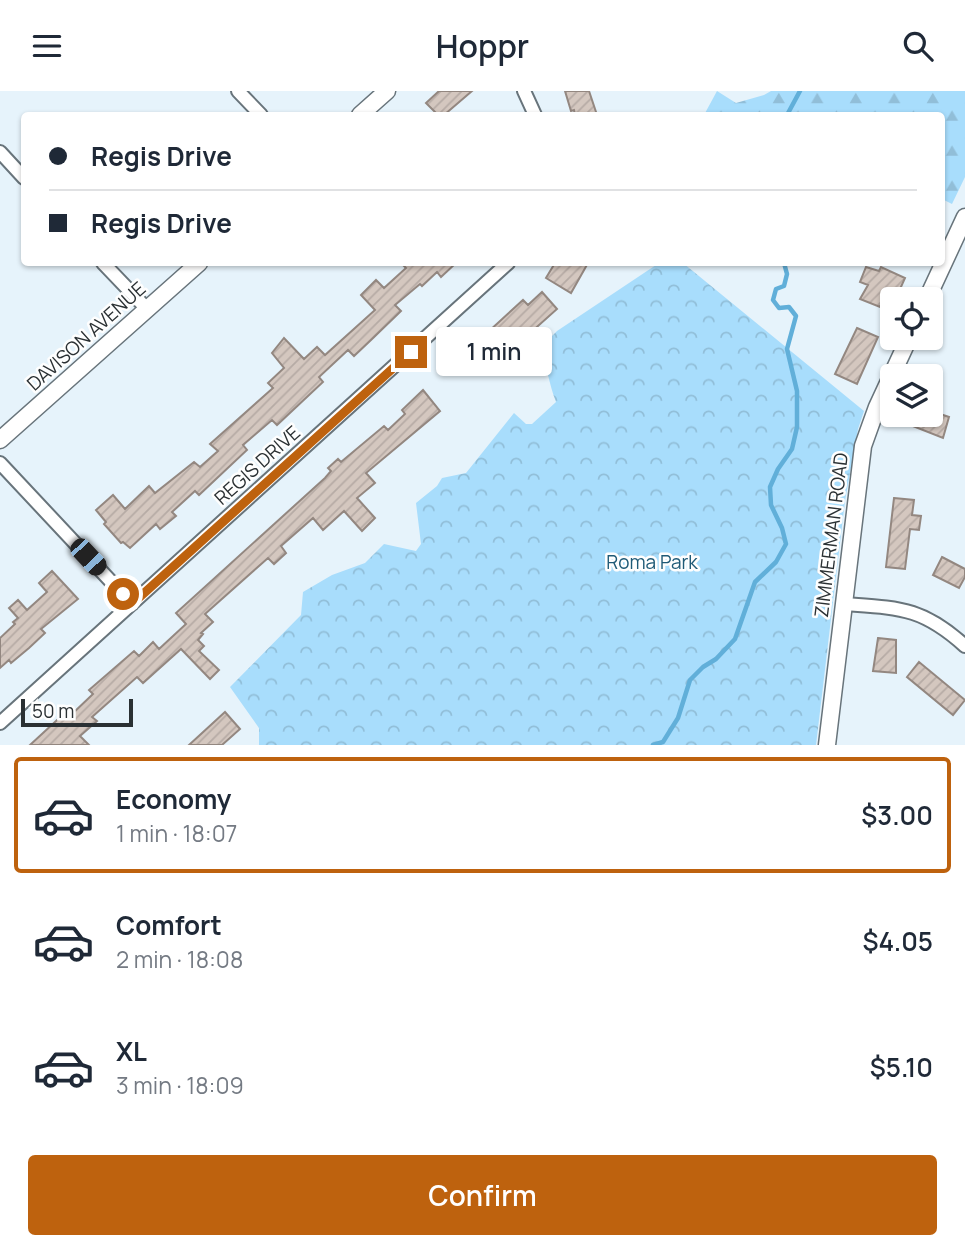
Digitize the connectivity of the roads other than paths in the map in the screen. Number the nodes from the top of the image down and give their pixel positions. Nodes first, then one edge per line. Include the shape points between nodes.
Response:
1 (238, 91) edge
2 (387, 91) edge
3 (524, 91) edge
4 (258, 112) edge
5 (363, 112) edge
6 (534, 112) edge
7 (0, 152) edge
8 (21, 175) edge
9 (965, 217) edge
10 (945, 260) edge
11 (106, 266) edge
12 (196, 266) edge
13 (505, 266) edge
14 (942, 266) edge
15 (933, 287) edge
16 (147, 309) junction
17 (903, 350) edge
18 (0, 440) edge
19 (0, 463) edge
20 (132, 604) junction
21 (844, 604) junction
22 (965, 646) edge
23 (0, 723) edge
24 (827, 745) edge

1 - 4 street
2 - 5 street
3 - 6 street
7 - 8 street
9 - 10 street
11 - 16 street
12 - 16 street, DAVISON AVENUE
13 - 20 street, REGIS DRIVE
14 - 15 street
16 - 18 street, DAVISON AVENUE
17 - 21 street, ZIMMERMAN ROAD via 863,446
19 - 20 street
20 - 23 street, REGIS DRIVE
21 - 22 street via 916,613
21 - 24 street, ZIMMERMAN ROAD

